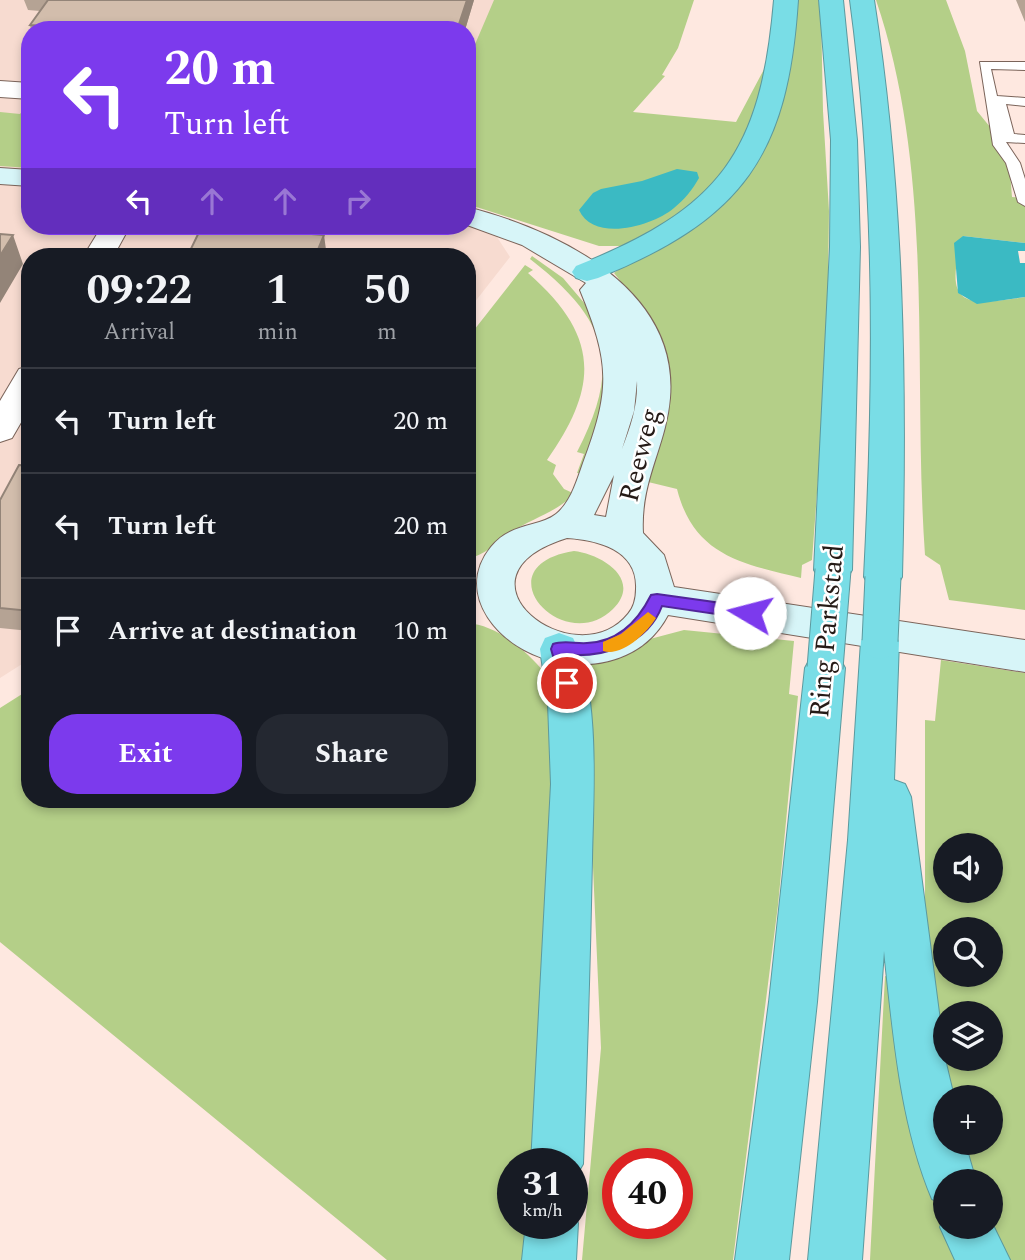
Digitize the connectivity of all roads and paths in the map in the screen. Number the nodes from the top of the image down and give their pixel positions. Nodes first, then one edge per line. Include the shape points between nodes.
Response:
1 (786, 0) edge
2 (831, 0) edge
3 (862, 0) edge
4 (1025, 66) edge
5 (0, 89) edge
6 (21, 90) edge
7 (1025, 102) edge
8 (1025, 139) edge
9 (0, 176) edge
10 (21, 177) edge
11 (1025, 202) edge
12 (476, 219) edge
13 (587, 272) junction
14 (21, 393) edge
15 (0, 430) edge
16 (567, 525) junction
17 (625, 538) junction
18 (481, 573) edge
19 (657, 600) junction
20 (559, 649) junction
21 (1025, 656) edge
22 (877, 676) junction
23 (557, 1148) edge
24 (947, 1169) edge
25 (551, 1239) edge
26 (973, 1239) edge
27 (549, 1260) edge
28 (762, 1260) edge
29 (835, 1260) edge
30 (983, 1260) edge

1 - 13 highway via 772,102 740,169 706,205 663,237
2 - 28 highway, Ring Parkstad, bridge via 844,140 845,233 834,570 793,1002
3 - 22 highway, Ring Parkstad, bridge via 873,65 884,243 883,577
4 - 11 lane via 984,65 1000,145 1013,163
5 - 6 street
7 - 8 lane via 998,100 1008,138
9 - 10 street
12 - 13 street, Reeweg via 536,240
13 - 16 street, Reeweg via 618,345 622,398 590,495
13 - 17 street, Reeweg via 624,299 640,324 653,363 653,405 625,501
14 - 15 street
16 - 17 street
16 - 18 street via 530,535
17 - 19 street via 655,572
18 - 20 street via 494,588 504,617 531,639
19 - 20 street via 646,621 627,639 589,650
19 - 21 street
20 - 23 highway via 572,723 573,782
22 - 24 highway via 923,1067
22 - 29 highway, Ring Parkstad via 870,839
25 - 27 highway
26 - 30 highway

